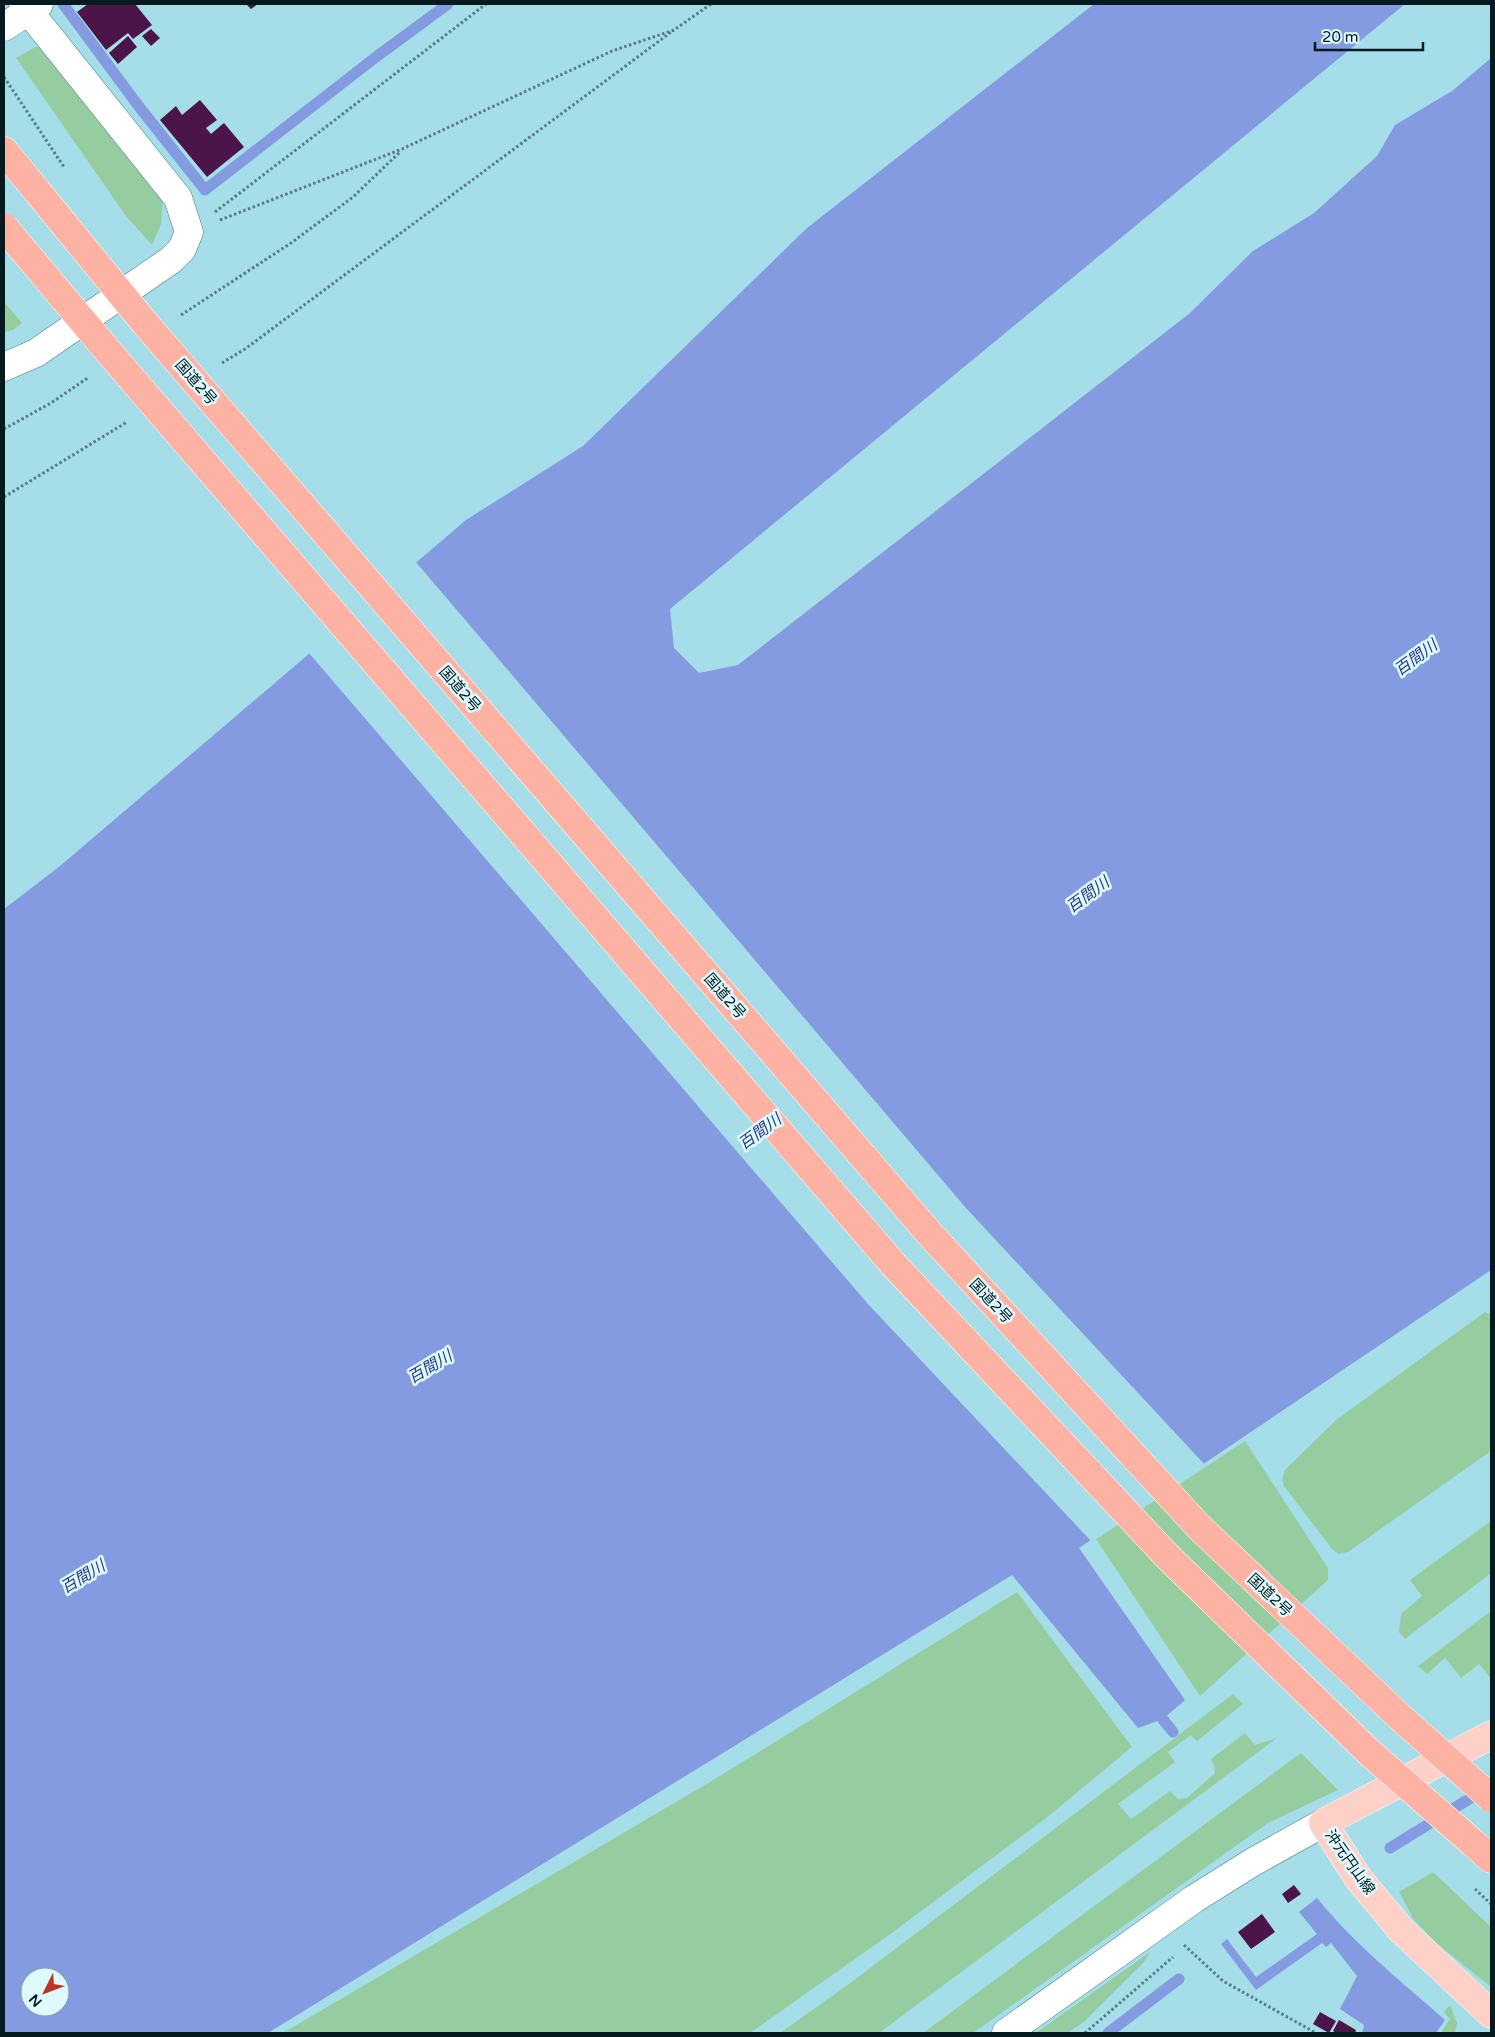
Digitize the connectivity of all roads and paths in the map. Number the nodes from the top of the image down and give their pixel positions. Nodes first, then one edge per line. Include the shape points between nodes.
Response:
1 (486, 4) edge
2 (711, 4) edge
3 (31, 6) edge
4 (4, 27) edge
5 (674, 30) junction
6 (4, 77) edge
7 (402, 149) junction
8 (4, 151) edge
9 (64, 168) dead end
10 (4, 227) edge
11 (189, 232) junction
12 (175, 320) dead end
13 (221, 364) dead end
14 (4, 367) edge
15 (92, 375) dead end
16 (130, 419) dead end
17 (4, 429) edge
18 (4, 497) edge
19 (1491, 1735) edge
20 (1491, 1798) edge
21 (1323, 1823) junction
22 (1482, 1851) edge
23 (1163, 1921) junction
24 (1178, 1953) dead end
25 (1491, 2014) edge
26 (1491, 2024) edge
27 (1006, 2033) edge
28 (1085, 2033) edge
29 (1316, 2033) edge
30 (1485, 2033) edge

1 - 11 path
2 - 5 path
3 - 4 street
3 - 11 street via 178,198
5 - 7 path via 612,51
5 - 13 path
6 - 9 path
7 - 11 path
7 - 12 path via 353,197 291,243
8 - 20 highway, 国道2号, bridge via 144,322 928,1233 1199,1527 1401,1718
10 - 22 highway, bridge via 893,1264 1169,1558 1370,1753
11 - 14 street via 182,250 172,260 36,352
15 - 17 path
16 - 18 path
19 - 21 main road, 沖元円山線
21 - 23 street via 1253,1862
21 - 25 main road, 沖元円山線 via 1358,1878 1402,1931
23 - 27 street
23 - 29 path via 1185,1947 1223,1980
24 - 28 path
26 - 30 main road

